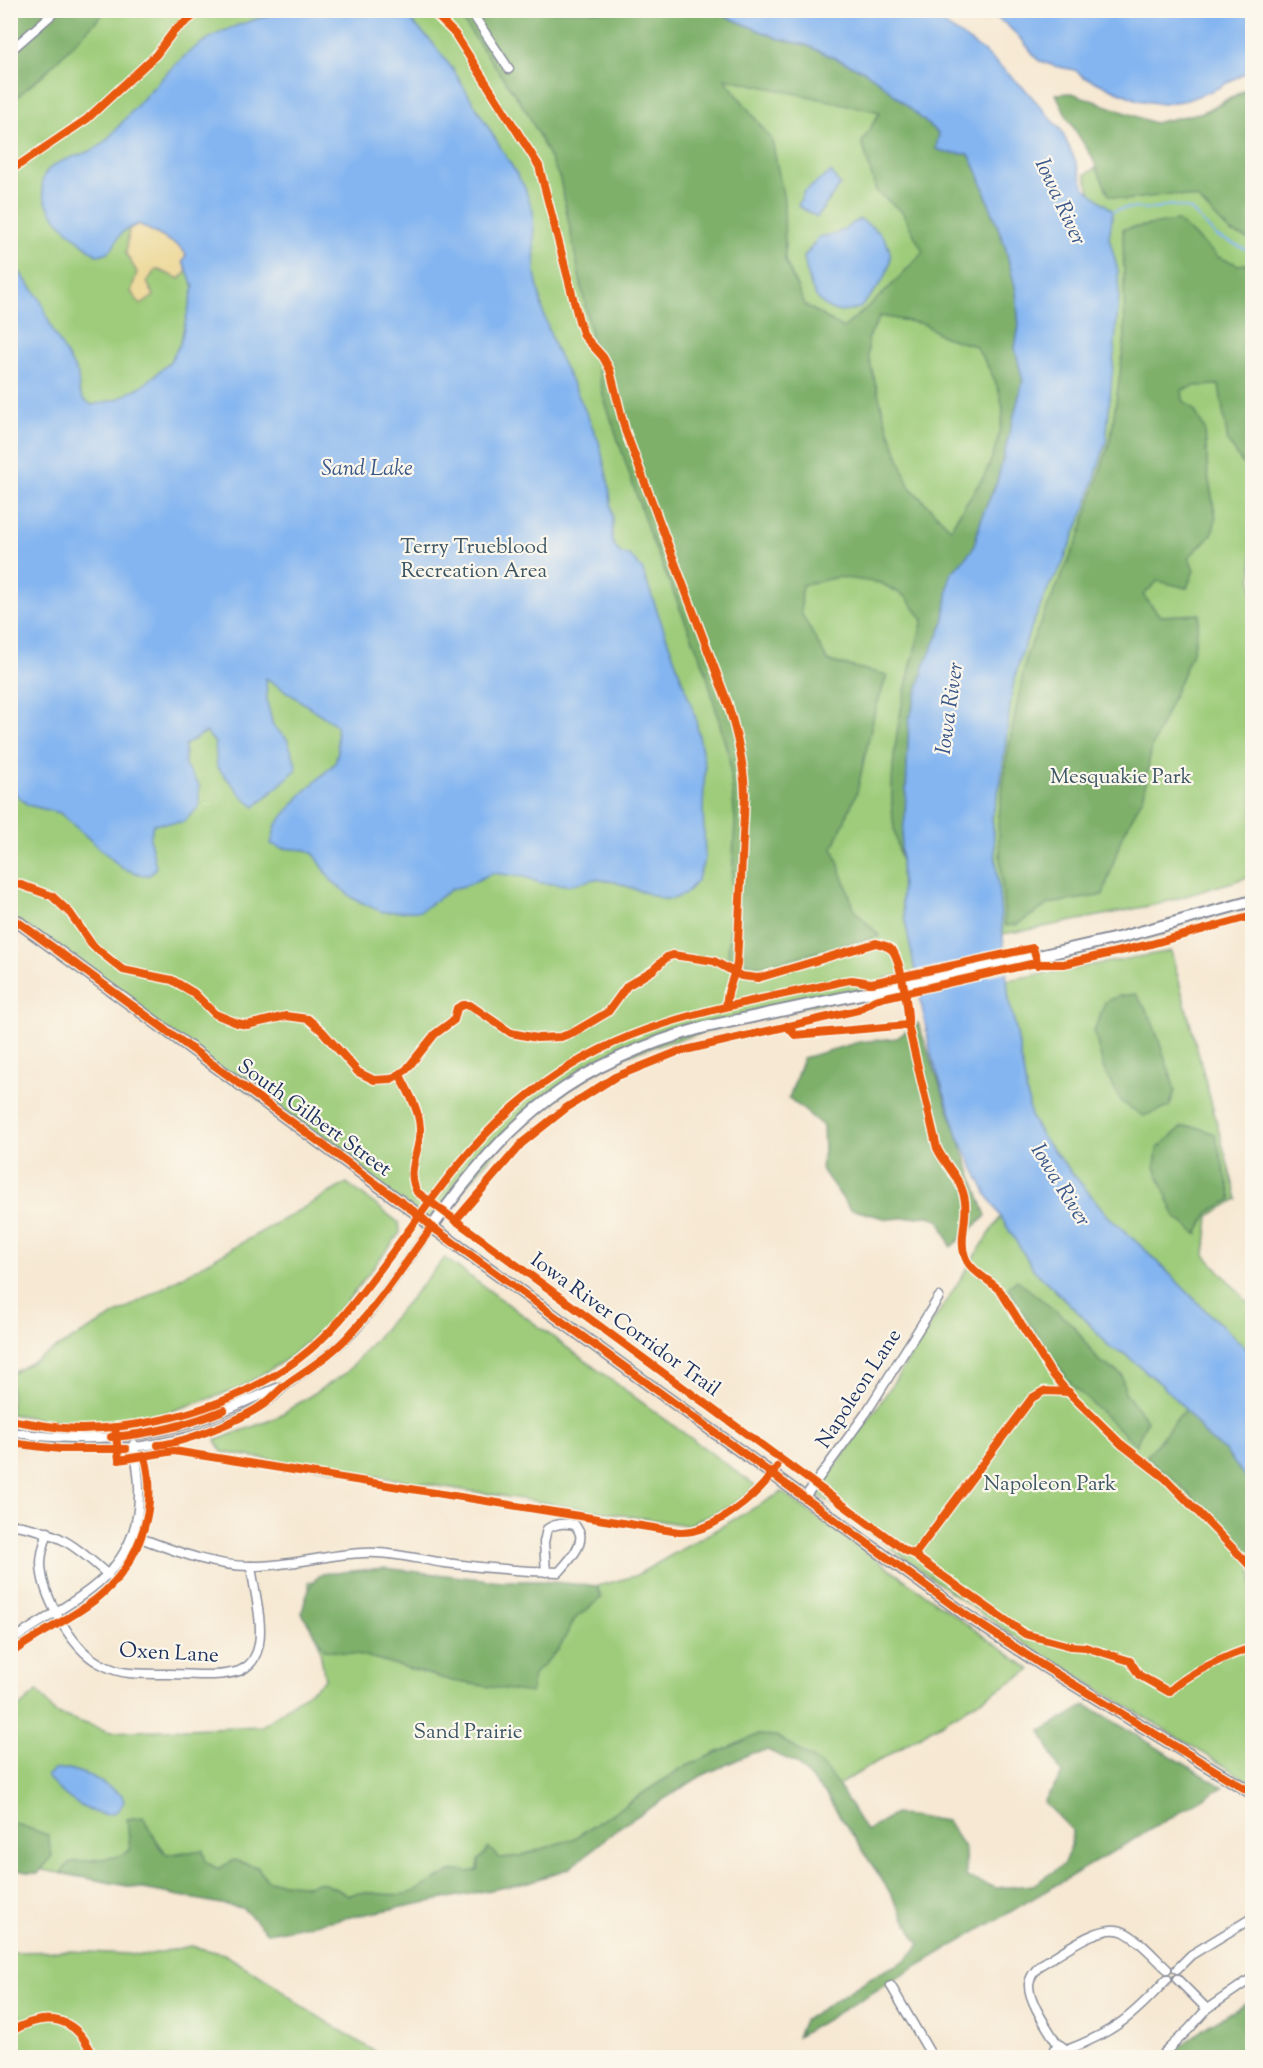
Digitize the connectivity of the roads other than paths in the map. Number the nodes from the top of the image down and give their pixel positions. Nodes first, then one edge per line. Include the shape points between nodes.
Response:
1 (57, 10) edge
2 (470, 10) edge
3 (10, 51) edge
4 (509, 69) dead end
5 (1252, 901) edge
6 (10, 916) edge
7 (432, 1227) junction
8 (939, 1297) dead end
9 (286, 1385) junction
10 (10, 1432) edge
11 (133, 1436) junction
12 (10, 1443) edge
13 (135, 1449) junction
14 (805, 1497) junction
15 (10, 1524) edge
16 (48, 1532) junction
17 (132, 1535) junction
18 (251, 1566) junction
19 (546, 1572) junction
20 (108, 1575) junction
21 (56, 1612) junction
22 (10, 1642) edge
23 (1252, 1794) edge
24 (1251, 1922) edge
25 (1167, 1969) junction
26 (1177, 1969) junction
27 (1252, 1978) edge
28 (1167, 1979) junction
29 (1177, 1979) junction
30 (891, 1986) dead end
31 (1207, 2009) junction
32 (1058, 2045) junction
33 (1067, 2054) edge
34 (1053, 2057) edge
35 (933, 2058) edge
36 (1159, 2058) edge

1 - 3 street
2 - 4 street
5 - 7 main road via 1148,930 674,1035 644,1046 591,1070 543,1102 499,1141
6 - 7 main road, South Gilbert Street
7 - 9 street via 352,1333
7 - 14 main road, South Gilbert Street
8 - 14 street, Napoleon Lane via 866,1413
9 - 11 street via 202,1419
9 - 13 street via 267,1402 206,1432
10 - 11 street via 66,1438
11 - 13 street
12 - 13 street via 60,1449
13 - 17 street via 140,1498
14 - 23 main road, South Gilbert Street via 1003,1641
15 - 16 street
16 - 20 street via 73,1546
16 - 21 street, Oxen Lane via 42,1551 42,1573
17 - 18 street via 190,1556
17 - 20 street
18 - 19 street via 375,1552 493,1569
18 - 21 street, Oxen Lane via 261,1636 254,1659 237,1672 112,1670 85,1654
19 - 19 street via 559,1572 569,1560 579,1543 580,1534 575,1526 563,1523 547,1529
20 - 21 street via 93,1590
21 - 22 street
24 - 26 street via 1191,1955
25 - 26 street
25 - 28 street
25 - 32 street via 1139,1943 1115,1929 1102,1930 1042,1964 1029,1983 1031,1998
26 - 29 street
27 - 31 street
28 - 29 street
28 - 33 street via 1123,2023
29 - 31 street
30 - 35 street
31 - 36 street
32 - 33 street via 1063,2045
32 - 34 street

